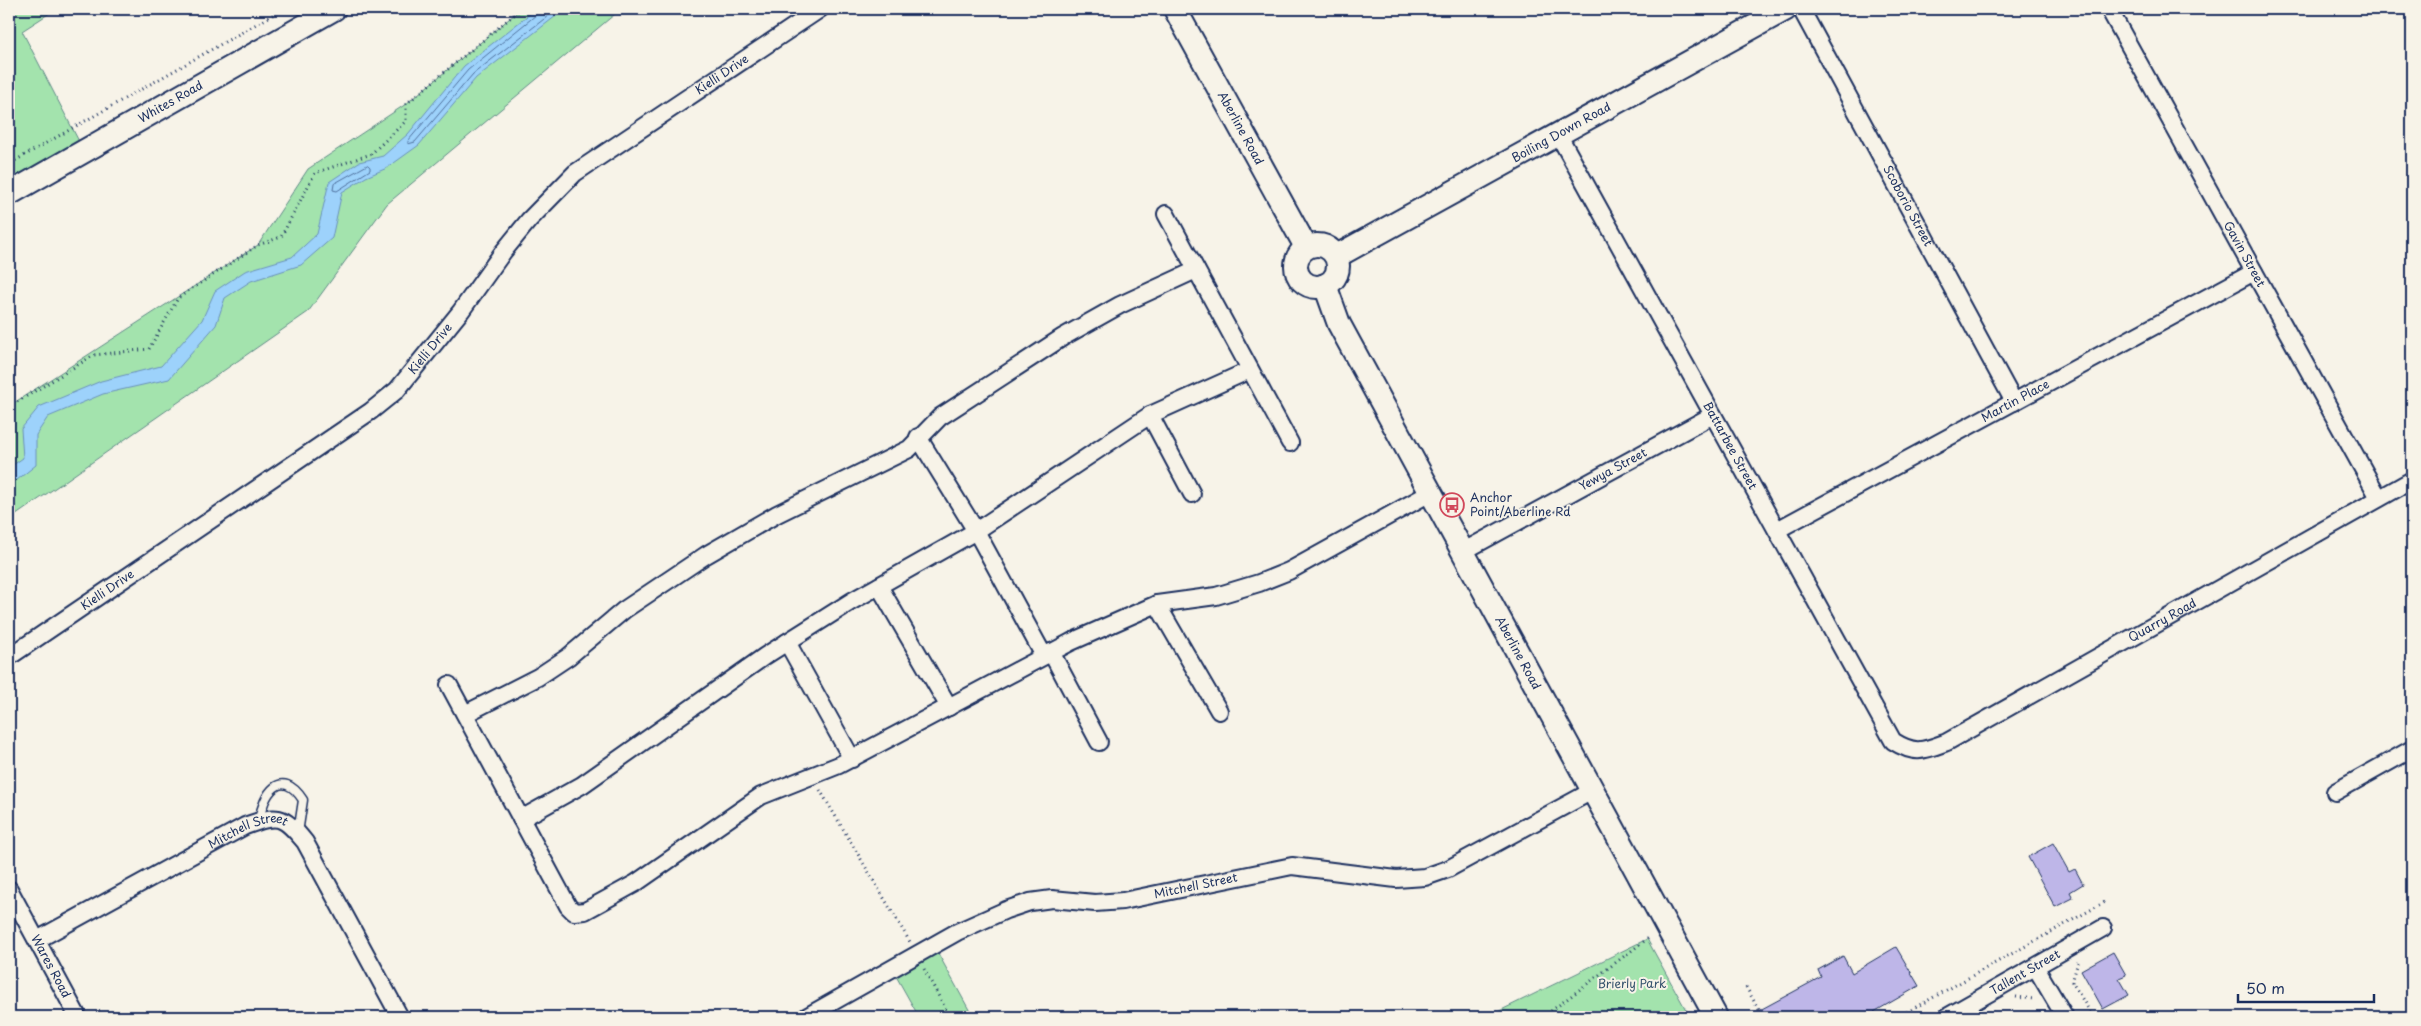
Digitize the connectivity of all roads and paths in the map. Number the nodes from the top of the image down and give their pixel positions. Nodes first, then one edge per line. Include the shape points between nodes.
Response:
1 (283, 9) edge
2 (334, 9) edge
3 (521, 9) edge
4 (820, 9) edge
5 (1174, 9) edge
6 (1786, 9) edge
7 (1801, 9) edge
8 (2109, 9) edge
9 (1558, 134) junction
10 (9, 148) edge
11 (12, 163) junction
12 (12, 169) dead end
13 (9, 194) edge
14 (1166, 214) dead end
15 (1306, 247) junction
16 (1337, 256) junction
17 (1196, 270) junction
18 (2254, 272) junction
19 (1326, 286) junction
20 (1250, 370) junction
21 (2014, 402) junction
22 (9, 408) edge
23 (1150, 415) junction
24 (1712, 415) junction
25 (918, 437) junction
26 (1290, 443) dead end
27 (2412, 480) edge
28 (1192, 494) dead end
29 (1430, 494) junction
30 (2380, 498) junction
31 (976, 530) junction
32 (1776, 530) junction
33 (1462, 552) junction
34 (879, 586) junction
35 (1157, 604) junction
36 (787, 642) junction
37 (1047, 654) junction
38 (9, 656) edge
39 (449, 685) dead end
40 (949, 707) junction
41 (1219, 711) dead end
42 (465, 714) junction
43 (1099, 742) dead end
44 (2412, 748) edge
45 (1909, 751) joint
46 (852, 759) junction
47 (812, 777) junction
48 (1592, 791) junction
49 (2335, 792) dead end
50 (521, 819) junction
51 (259, 821) junction
52 (298, 833) junction
53 (9, 889) edge
54 (2105, 902) dead end
55 (1665, 925) junction
56 (2103, 928) dead end
57 (37, 940) junction
58 (917, 955) junction
59 (2086, 957) dead end
60 (2036, 968) junction
61 (1746, 987) dead end
62 (78, 1017) edge
63 (400, 1017) edge
64 (806, 1017) edge
65 (950, 1017) edge
66 (1543, 1017) edge
67 (1716, 1017) edge
68 (1763, 1017) edge
69 (1898, 1017) edge
70 (1947, 1017) edge
71 (2064, 1017) edge
72 (2093, 1017) edge

1 - 11 path
2 - 13 street, Whites Road
3 - 22 path via 406,104 406,121 371,154 315,173 281,237 258,245 178,298 149,349 94,355
4 - 38 street, Kielli Drive via 574,173 529,220 462,311 397,390 371,411
5 - 15 street, Aberline Road
6 - 9 street, Boiling Down Road
7 - 21 street, Scoborio Street
8 - 18 street, Gavin Street
9 - 16 street, Boiling Down Road
9 - 24 street, Battarbee Street
10 - 11 path
11 - 12 path
14 - 17 street
15 - 16 street via 1327,246
15 - 19 street via 1296,265 1300,278 1311,286
16 - 19 street via 1336,277
17 - 20 street
17 - 25 street via 1120,305 1063,337 940,417
18 - 21 street, Martin Place
18 - 30 street, Gavin Street
19 - 29 street, Aberline Road via 1339,324
20 - 23 street
20 - 26 street
21 - 32 street, Martin Place
23 - 28 street
23 - 31 street
24 - 32 street, Battarbee Street
24 - 33 street, Yewya Street
25 - 31 street
25 - 42 street via 909,449 896,457 777,514 706,555 624,610 568,657
27 - 30 street, Quarry Road
29 - 33 street, Aberline Road
29 - 35 street via 1259,583 1216,596
30 - 45 street, Quarry Road via 1947,742 1925,750
31 - 34 street
31 - 37 street
32 - 45 street, Battarbee Street via 1892,741
33 - 48 street, Aberline Road
34 - 36 street
34 - 40 street
35 - 37 street
35 - 41 street
36 - 46 street
36 - 50 street via 582,785
37 - 40 street
37 - 43 street
39 - 42 street
40 - 46 street
42 - 50 street
44 - 49 street
46 - 47 street
47 - 50 street via 761,796 636,883 585,911 574,912 568,906
47 - 58 path
48 - 55 street, Aberline Road
48 - 58 street, Mitchell Street via 1448,869 1425,877 1396,879 1292,866 1123,901 1095,903 1052,899 1030,902 957,932
51 - 52 street, Mitchell Street via 267,817 278,818
51 - 52 lane via 262,803 273,787 283,784 292,787 303,800
51 - 57 street, Mitchell Street
52 - 63 street, Mitchell Street
53 - 57 street, Wares Road
54 - 69 path
55 - 66 path
55 - 67 street, Aberline Road
56 - 60 street, Tallent Street
57 - 62 street, Wares Road
58 - 64 street, Mitchell Street
58 - 65 path
59 - 72 path via 2078,962 2072,982
60 - 70 street, Tallent Street
60 - 71 street
61 - 68 path

